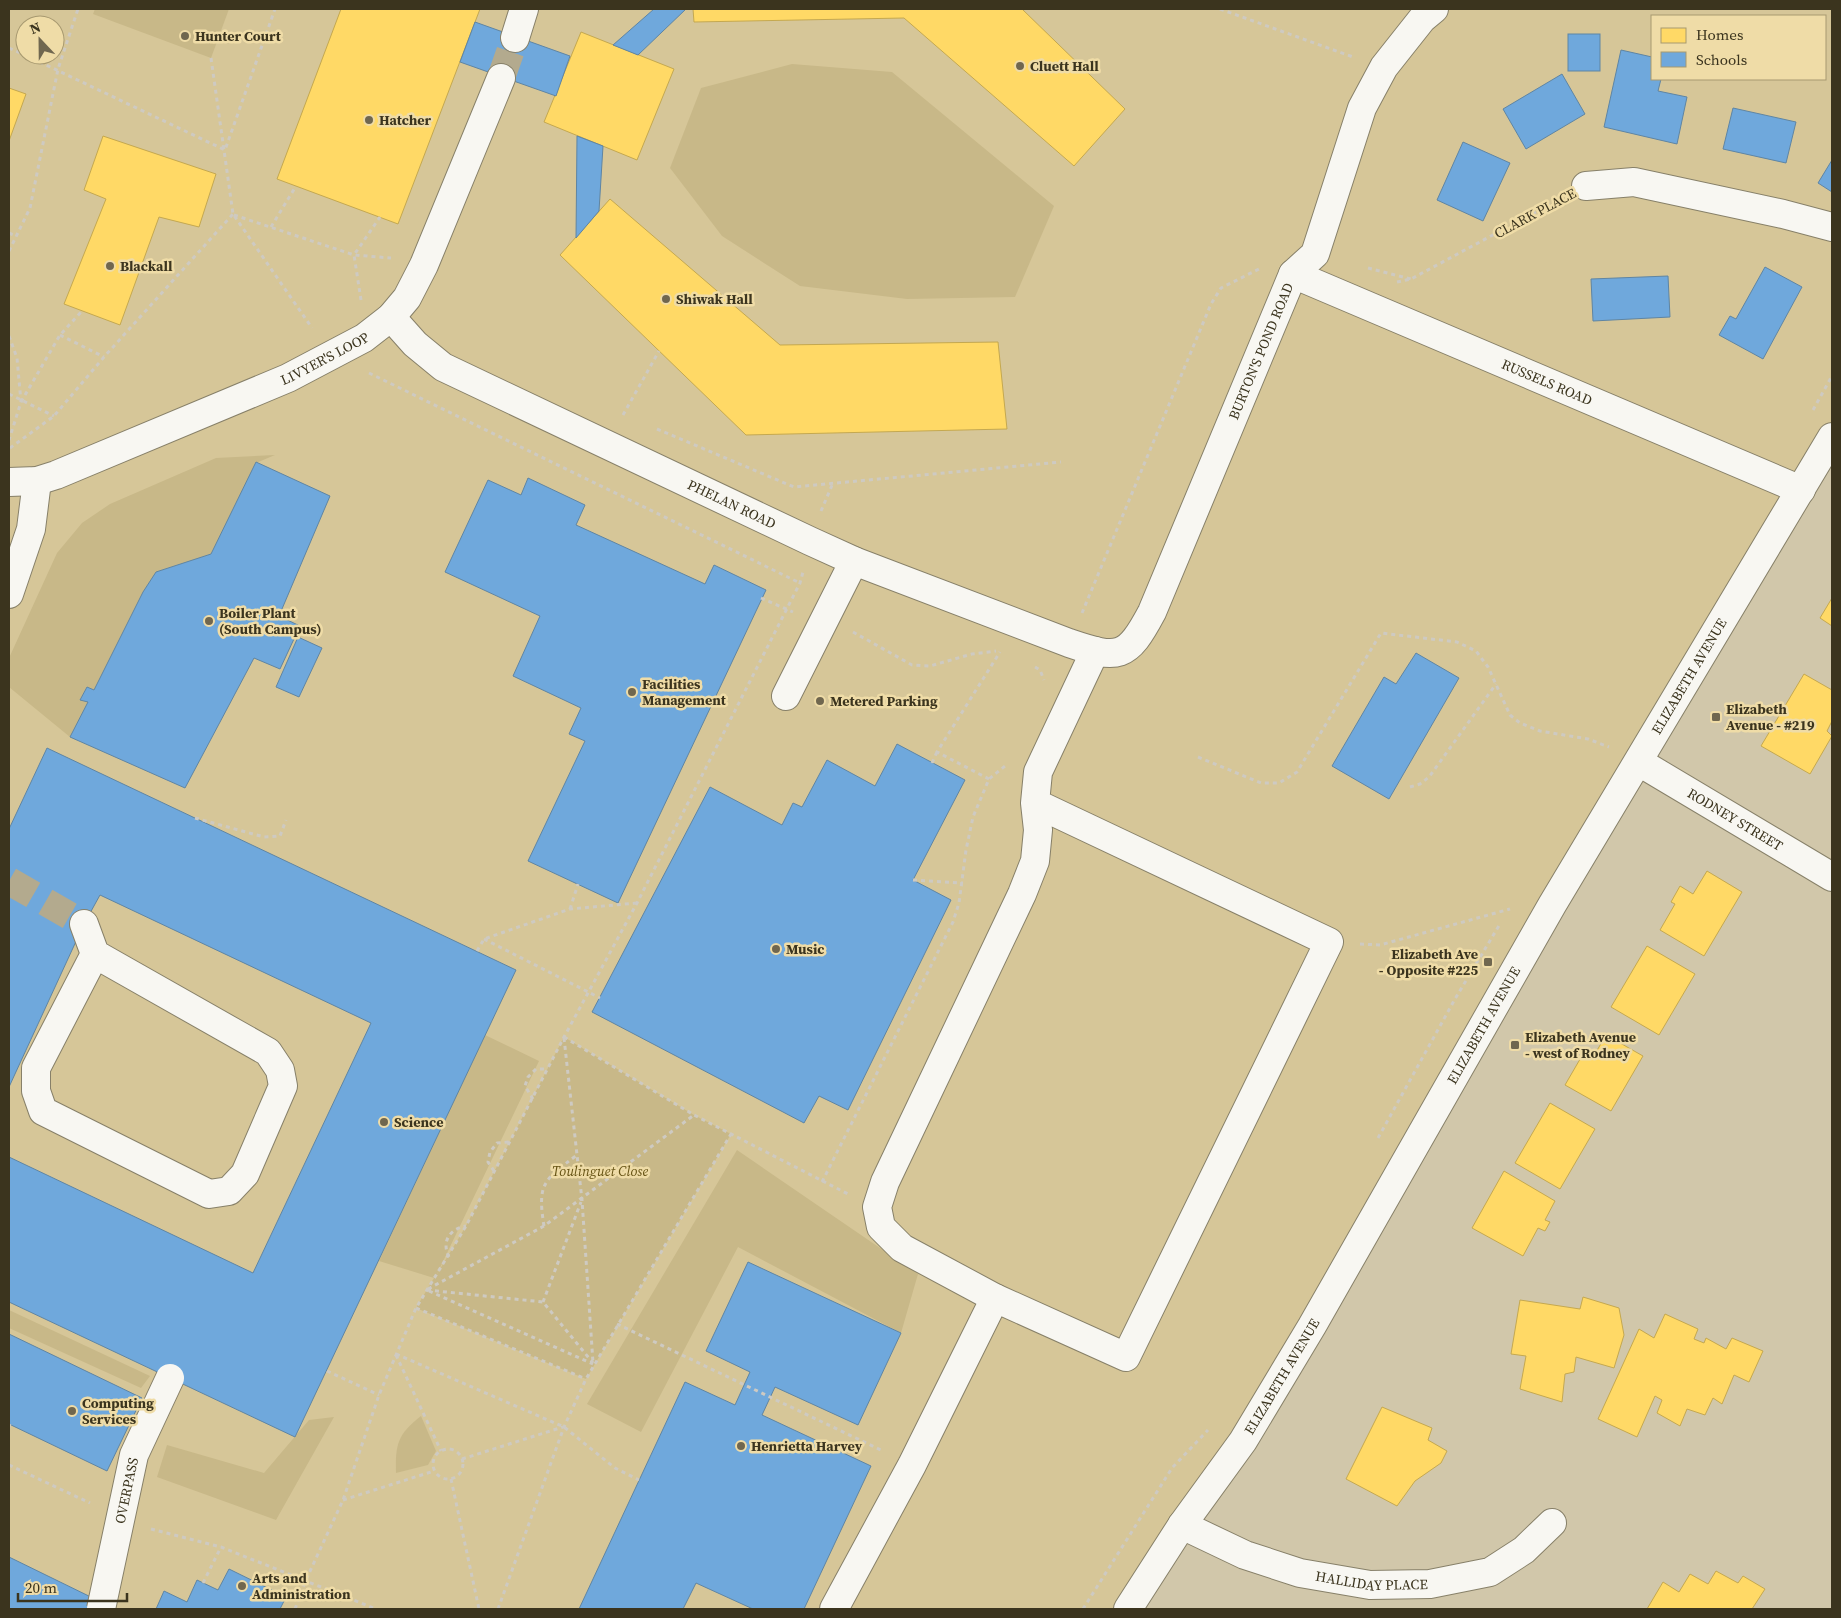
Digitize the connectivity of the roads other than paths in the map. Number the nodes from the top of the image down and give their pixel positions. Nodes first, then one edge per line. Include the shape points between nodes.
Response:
1 (524, 9) edge
2 (1434, 9) edge
3 (514, 38) tunnel mouth
4 (501, 78) tunnel mouth
5 (1586, 186) road end
6 (1832, 227) edge
7 (1293, 274) junction
8 (390, 317) junction
9 (1832, 436) edge
10 (37, 481) junction
11 (9, 482) edge
12 (1801, 490) junction
13 (854, 561) junction
14 (9, 592) edge
15 (1095, 652) junction
16 (786, 696) dead end
17 (1639, 762) junction
18 (1036, 803) junction
19 (1832, 877) edge
20 (84, 924) tunnel mouth
21 (95, 954) junction
22 (995, 1298) junction
23 (170, 1378) dead end
24 (1552, 1523) dead end
25 (1182, 1525) junction
26 (101, 1609) edge
27 (834, 1609) edge
28 (1128, 1609) edge

1 - 3 street
2 - 7 street, BURTON'S POND ROAD via 1422,19 1384,67 1362,108 1315,254
4 - 8 street, LIVYER'S LOOP via 424,265 407,298
5 - 6 street, CLARK PLACE via 1634,182
7 - 12 street, RUSSELS ROAD
7 - 15 street, BURTON'S POND ROAD via 1140,634 1129,648 1116,654
8 - 10 street, LIVYER'S LOOP via 364,338 288,378 88,464
8 - 13 street, PHELAN ROAD via 443,367
9 - 12 street, ELIZABETH AVENUE
10 - 11 street, LIVYER'S LOOP
10 - 14 street via 31,529
12 - 17 street, ELIZABETH AVENUE
13 - 15 street, PHELAN ROAD
13 - 16 street
15 - 18 street via 1038,772
17 - 19 street, RODNEY STREET
17 - 25 street, ELIZABETH AVENUE via 1552,905 1312,1326 1243,1441
18 - 22 street via 1035,861 885,1182 877,1207 881,1227 902,1248
18 - 22 street via 1329,942 1126,1357
20 - 21 street
21 - 21 street via 36,1068 36,1092 43,1112 209,1194 229,1191 245,1174 283,1086 280,1070 268,1052
22 - 27 street via 912,1465
23 - 26 street, OVERPASS, bridge via 134,1455
24 - 25 street, HALLIDAY PLACE via 1524,1550 1490,1572 1430,1584 1370,1585 1291,1570 1245,1555
25 - 28 street, ELIZABETH AVENUE

